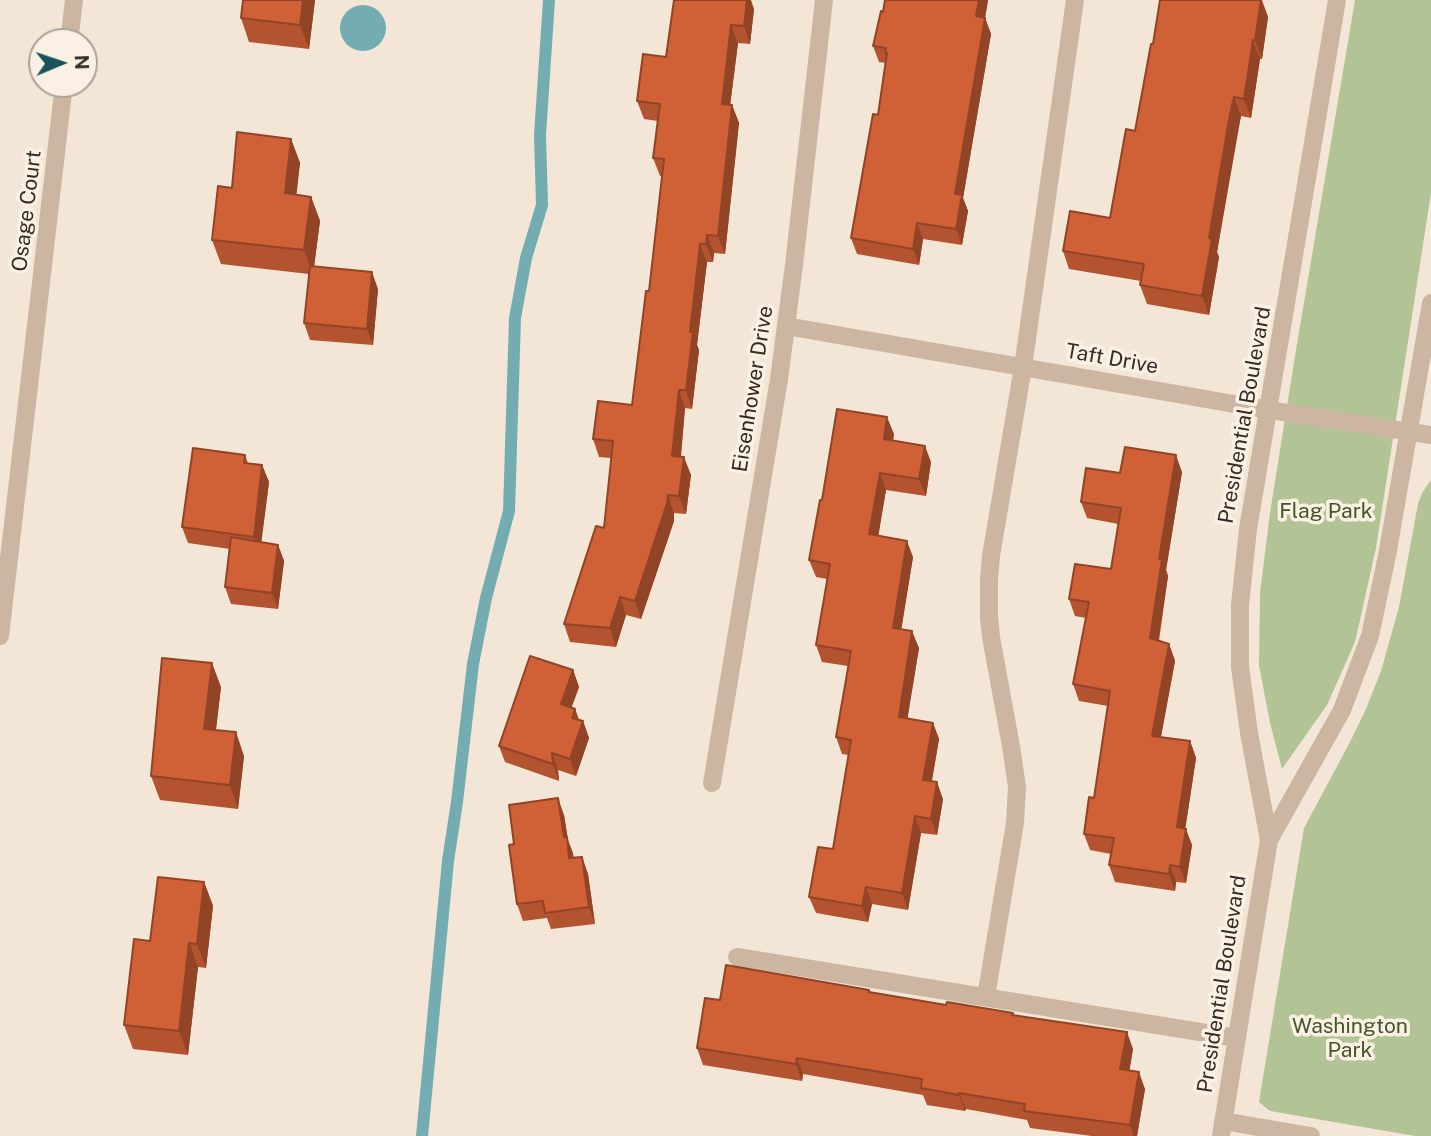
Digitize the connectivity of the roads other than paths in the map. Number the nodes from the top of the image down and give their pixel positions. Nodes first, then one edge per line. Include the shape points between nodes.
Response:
1 (74, 0) edge
2 (824, 0) edge
3 (1075, 0) edge
4 (1337, 0) edge
5 (71, 28) edge
6 (62, 98) edge
7 (1431, 303) edge
8 (786, 326) junction
9 (1023, 367) junction
10 (1269, 410) junction
11 (1409, 432) junction
12 (1431, 435) edge
13 (0, 636) edge
14 (712, 783) dead end
15 (1269, 840) junction
16 (737, 957) dead end
17 (986, 997) junction
18 (1237, 1038) junction
19 (1222, 1129) edge
20 (1311, 1136) edge

1 - 5 street
2 - 8 street, Eisenhower Drive
3 - 9 street
4 - 10 street, Presidential Boulevard
6 - 13 street, Osage Court
7 - 11 street, Presidential Boulevard
8 - 9 street, Taft Drive
8 - 14 street, Eisenhower Drive
9 - 10 street, Taft Drive
9 - 17 street via 989,580 991,637 1017,787
10 - 11 street, Taft Drive
10 - 15 street, Presidential Boulevard via 1240,605 1240,667
11 - 12 street, Taft Drive
11 - 15 street, Presidential Boulevard via 1370,636 1342,710
15 - 18 street, Presidential Boulevard
16 - 17 street
17 - 18 street
18 - 19 street, Presidential Boulevard
19 - 20 street

